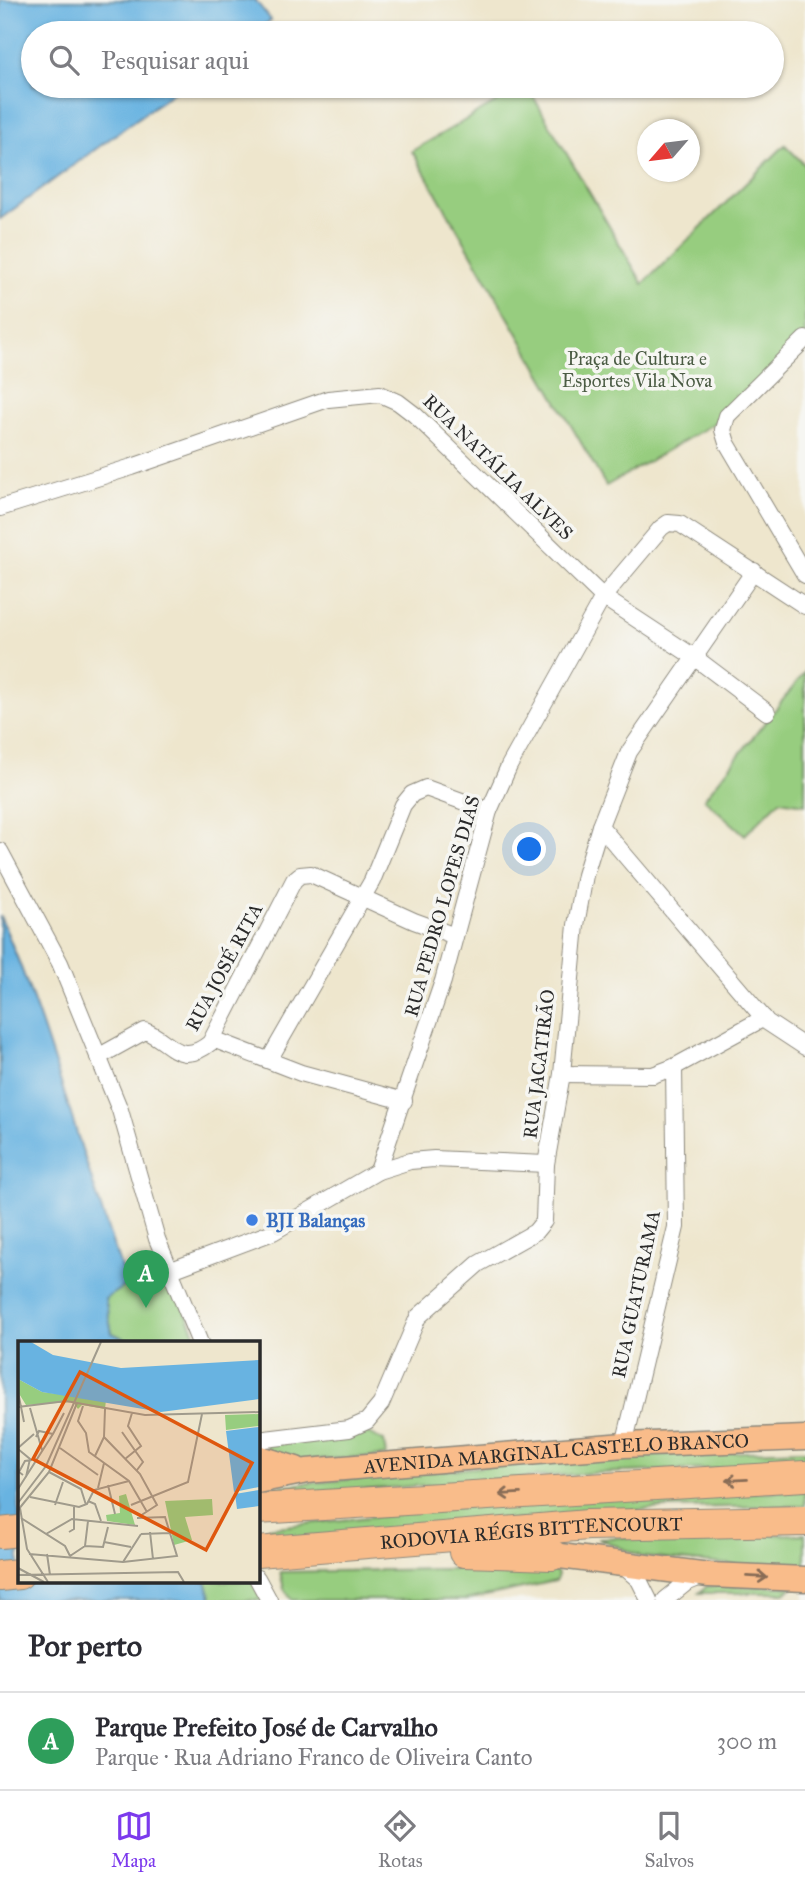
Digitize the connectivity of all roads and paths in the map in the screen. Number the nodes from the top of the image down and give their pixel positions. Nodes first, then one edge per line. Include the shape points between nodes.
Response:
1 (805, 339) edge
2 (0, 508) edge
3 (754, 571) junction
4 (805, 575) edge
5 (603, 597) junction
6 (805, 607) edge
7 (694, 657) junction
8 (766, 712) dead end
9 (489, 811) junction
10 (600, 825) junction
11 (0, 851) edge
12 (362, 898) junction
13 (455, 936) junction
14 (764, 1018) junction
15 (213, 1039) junction
16 (805, 1047) edge
17 (98, 1057) junction
18 (269, 1060) junction
19 (674, 1067) junction
20 (562, 1074) junction
21 (404, 1101) junction
22 (547, 1164) junction
23 (378, 1171) junction
24 (169, 1271) junction
25 (199, 1341) edge
26 (805, 1437) edge
27 (259, 1440) edge
28 (624, 1445) junction
29 (259, 1458) edge
30 (307, 1471) junction
31 (805, 1476) edge
32 (259, 1482) edge
33 (259, 1508) edge
34 (805, 1521) edge
35 (18, 1531) edge
36 (0, 1533) edge
37 (325, 1549) junction
38 (552, 1555) joint
39 (604, 1559) junction
40 (259, 1561) edge
41 (259, 1564) edge
42 (18, 1574) edge
43 (709, 1574) junction
44 (0, 1576) edge
45 (805, 1580) edge
46 (270, 1600) edge
47 (649, 1600) edge
48 (664, 1600) edge

1 - 4 street via 730,412 723,430
2 - 5 street, RUA NATÁLIA ALVES via 328,399 380,394 415,415
3 - 5 street, RUA PEDRO LOPES DIAS via 680,524 668,523
3 - 6 street
3 - 7 street, RUA JACATIRÃO
5 - 7 street, RUA NATÁLIA ALVES
5 - 9 street, RUA PEDRO LOPES DIAS via 531,723
7 - 8 street, RUA NATÁLIA ALVES
7 - 10 street, RUA JACATIRÃO via 629,752
9 - 12 street via 432,789 412,794
9 - 13 street, RUA PEDRO LOPES DIAS
10 - 14 street
10 - 20 street, RUA JACATIRÃO via 576,925
11 - 17 street via 41,922
12 - 13 street
12 - 15 street, RUA JOSÉ RITA via 311,874 294,880
12 - 18 street
13 - 21 street, RUA PEDRO LOPES DIAS
14 - 16 street
14 - 19 street
15 - 17 street, RUA JOSÉ RITA via 204,1048 183,1053 145,1031
15 - 18 street
17 - 24 street via 123,1119
18 - 21 street
19 - 20 street via 641,1076
19 - 28 street, RUA GUATURAMA via 676,1227
20 - 22 street, RUA JACATIRÃO
21 - 23 street, RUA PEDRO LOPES DIAS
22 - 23 street via 433,1158
22 - 27 street, RUA JACATIRÃO via 545,1214 540,1227 487,1257 418,1317 372,1417 349,1429
23 - 24 street via 274,1232
24 - 25 street
26 - 28 main road, AVENIDA MARGINAL CASTELO BRANCO
28 - 30 main road, AVENIDA MARGINAL CASTELO BRANCO
29 - 30 main road, AVENIDA MARGINAL CASTELO BRANCO
30 - 32 main road, AVENIDA MARGINAL CASTELO BRANCO
31 -> 33 highway, RODOVIA RÉGIS BITTENCOURT
34 - 37 highway, RODOVIA RÉGIS BITTENCOURT via 588,1525
35 - 36 highway
37 - 38 highway via 376,1556 456,1552
37 - 40 highway, RODOVIA RÉGIS BITTENCOURT
38 - 39 main road
39 - 43 main road
39 - 47 street via 632,1571
41 - 46 street
42 - 44 highway
43 -> 45 main road
43 - 48 street via 686,1583

